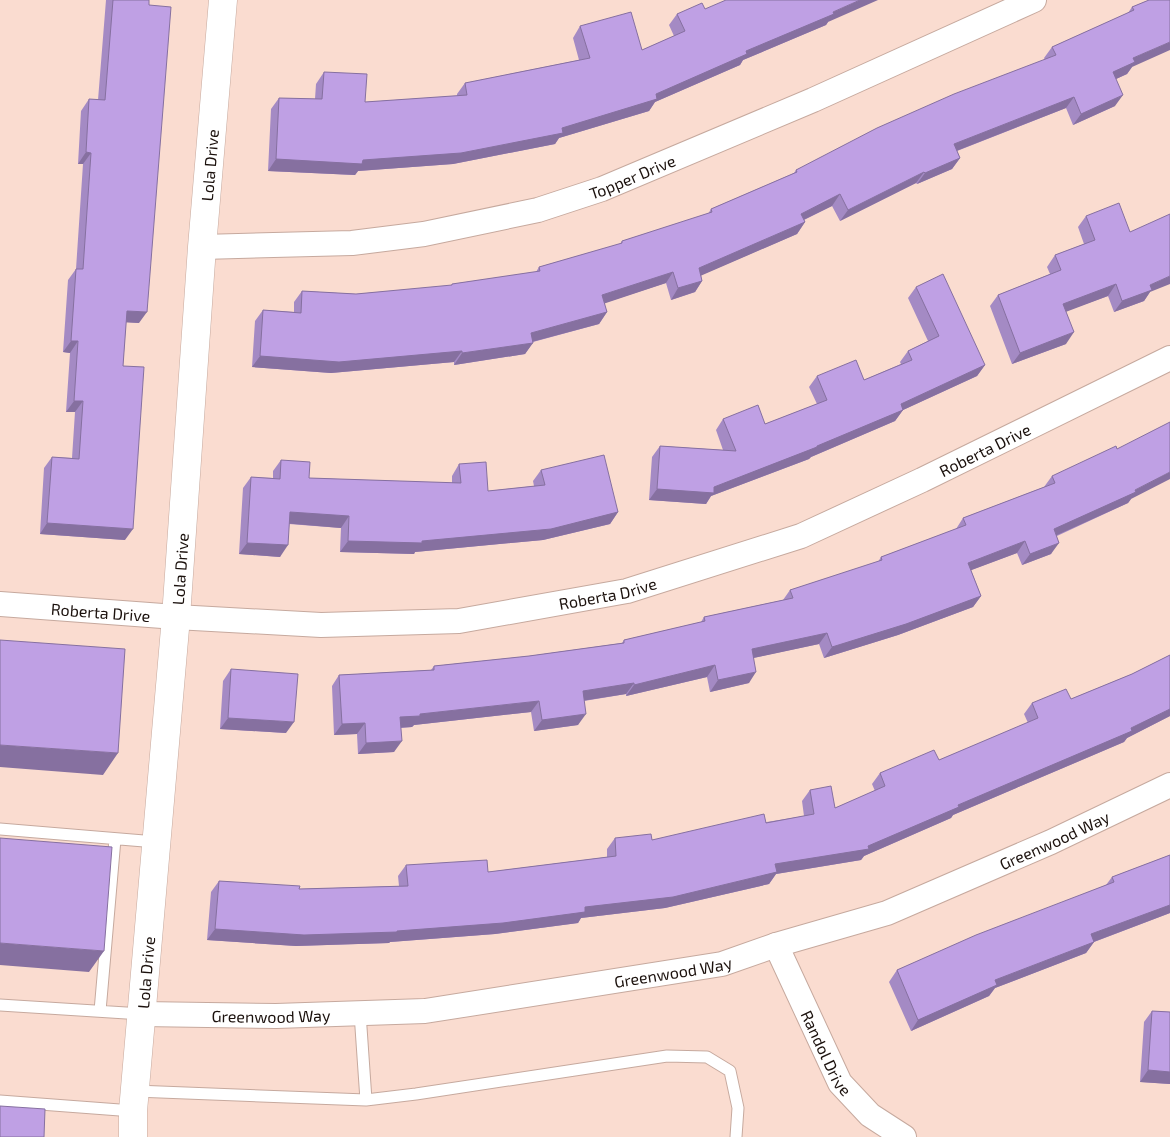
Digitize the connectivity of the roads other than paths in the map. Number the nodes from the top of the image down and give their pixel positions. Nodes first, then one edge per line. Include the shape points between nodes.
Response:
1 (223, 0) edge
2 (1034, 0) edge
3 (202, 246) junction
4 (1170, 358) edge
5 (0, 604) edge
6 (176, 617) junction
7 (1170, 784) edge
8 (0, 829) edge
9 (115, 839) junction
10 (156, 842) junction
11 (776, 945) junction
12 (0, 1005) edge
13 (100, 1011) junction
14 (360, 1013) junction
15 (142, 1014) junction
16 (366, 1100) junction
17 (0, 1101) edge
18 (134, 1113) edge
19 (736, 1137) edge
20 (904, 1137) edge

1 - 3 street, Lola Drive
2 - 3 street, Topper Drive via 795,108 602,189 538,210 424,234 352,243
3 - 6 street, Lola Drive
4 - 6 street, Roberta Drive via 801,536 627,591 459,621 321,625
5 - 6 street, Roberta Drive
6 - 10 street, Lola Drive
7 - 11 street, Greenwood Way via 1051,842 887,912
8 - 9 lane
9 - 10 lane
9 - 13 lane
10 - 15 street, Lola Drive
11 - 14 street, Greenwood Way via 722,964 425,1011
11 - 20 street, Randol Drive via 840,1083 870,1116
12 - 13 lane
13 - 15 lane
14 - 15 street, Greenwood Way via 276,1016
14 - 16 lane
15 - 18 street, Lola Drive
16 - 18 lane
16 - 19 lane via 666,1056 707,1057 730,1071 738,1108
17 - 18 lane

